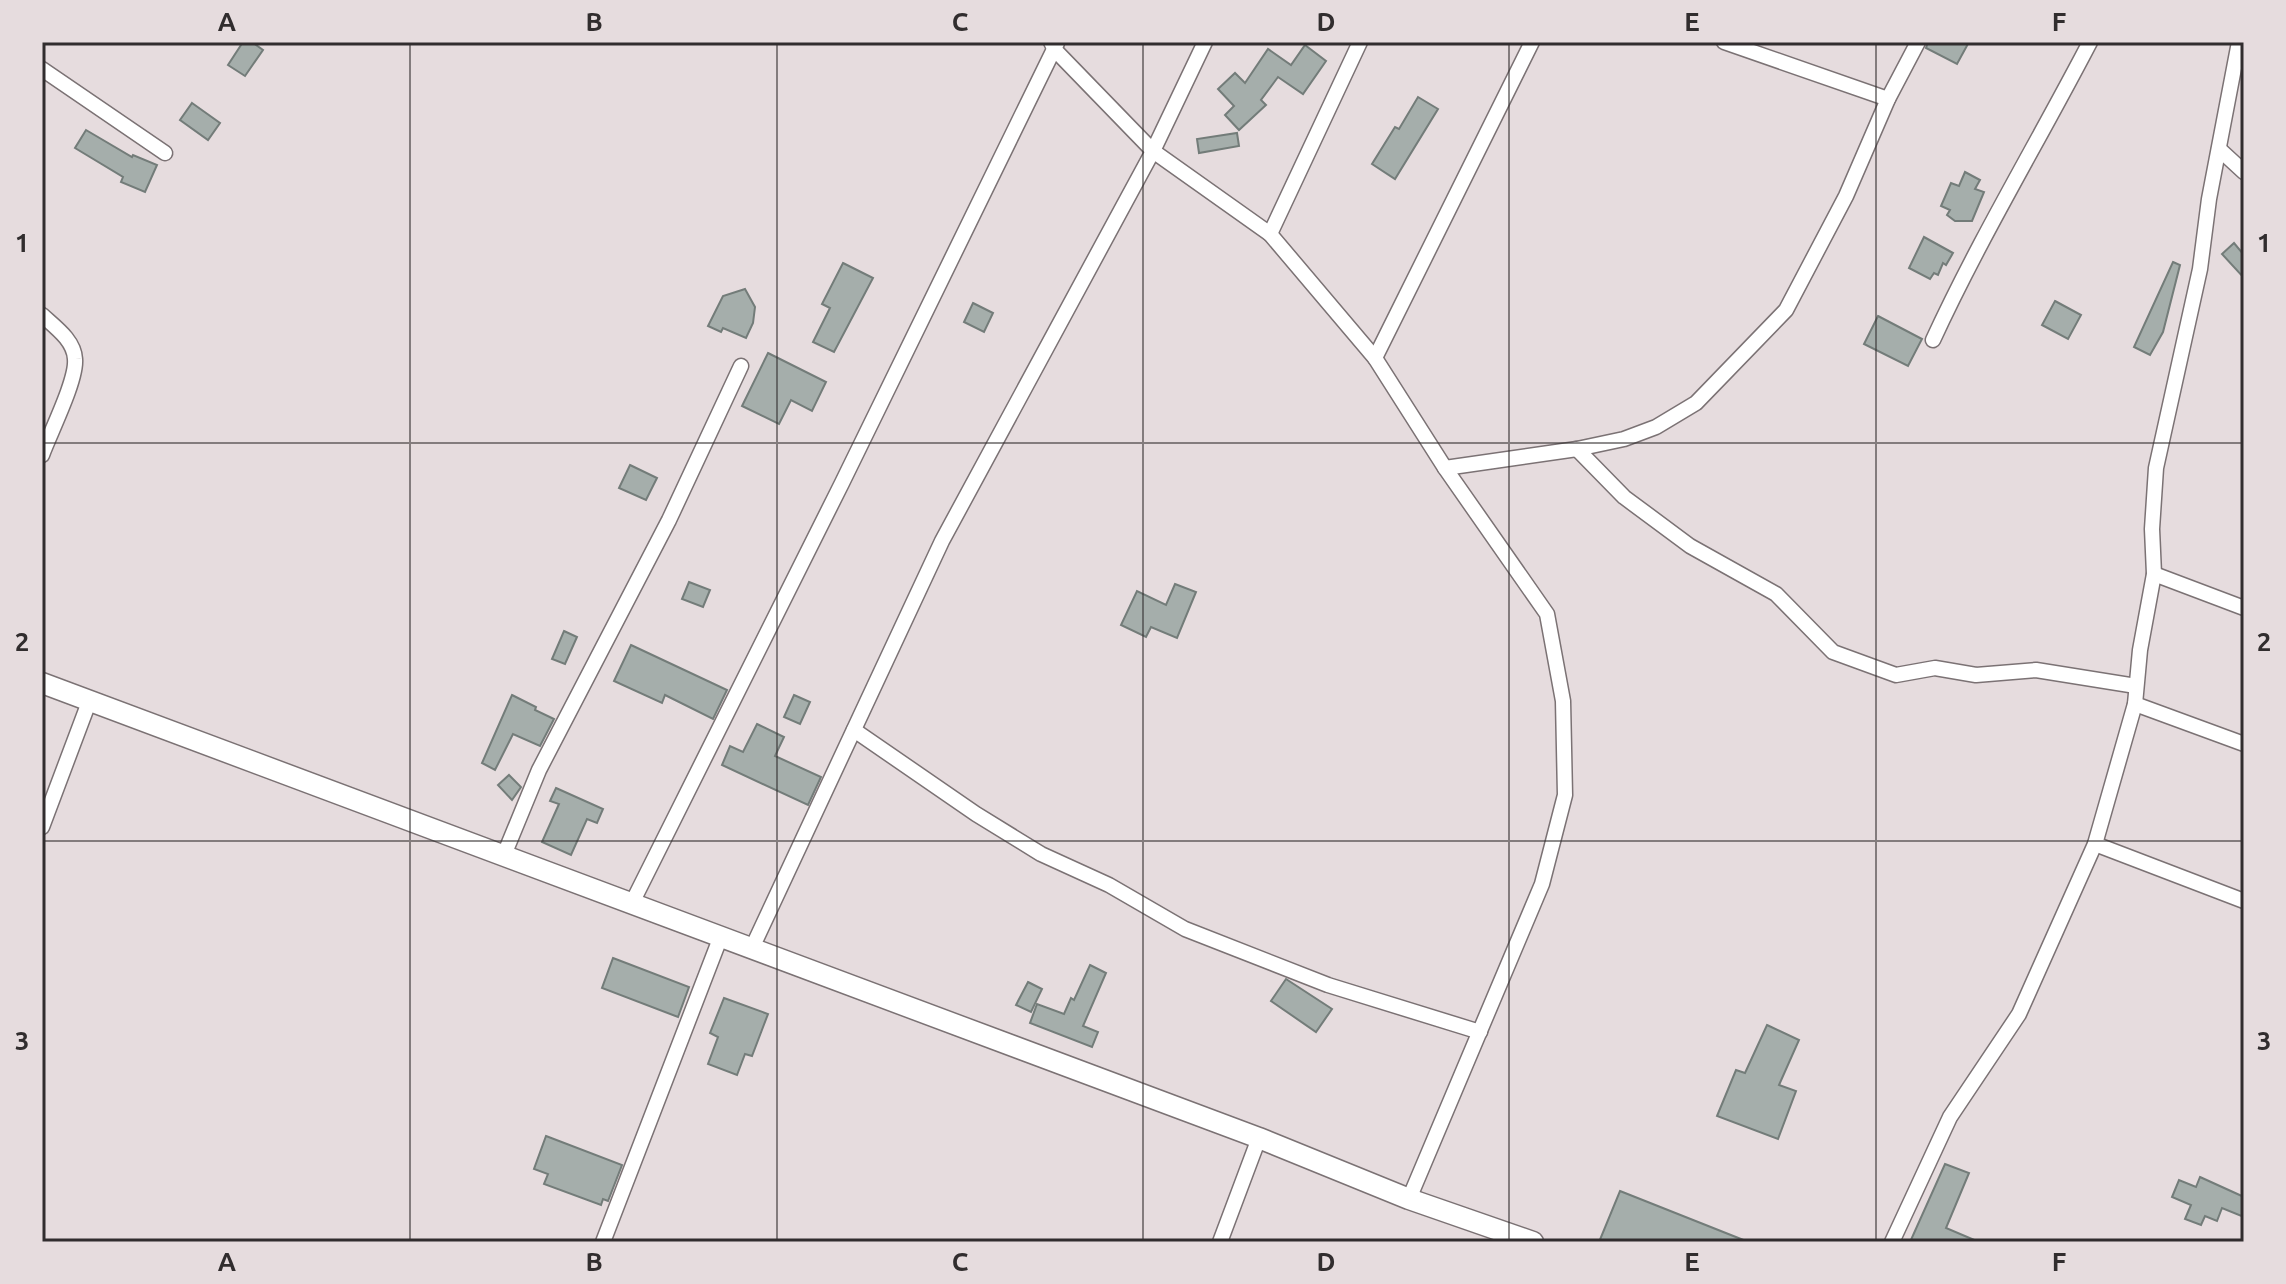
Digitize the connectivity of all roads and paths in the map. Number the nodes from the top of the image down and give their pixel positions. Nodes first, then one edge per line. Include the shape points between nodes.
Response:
1 (1205, 42) edge
2 (1360, 42) edge
3 (1532, 42) edge
4 (1724, 42) edge
5 (1918, 42) edge
6 (2090, 42) edge
7 (2239, 42) edge
8 (1054, 45) edge
9 (42, 69) edge
10 (1888, 99) junction
11 (2219, 149) junction
12 (1153, 151) junction
13 (165, 153) dead end
14 (2244, 172) edge
15 (1270, 234) junction
16 (42, 315) edge
17 (1933, 340) dead end
18 (1375, 358) junction
19 (741, 366) dead end
20 (1577, 449) junction
21 (42, 455) edge
22 (1445, 468) junction
23 (2154, 574) junction
24 (2244, 608) edge
25 (42, 683) edge
26 (2136, 686) junction
27 (89, 702) junction
28 (2135, 704) junction
29 (854, 730) junction
30 (2244, 744) edge
31 (42, 827) edge
32 (2095, 844) junction
33 (504, 855) junction
34 (2244, 901) edge
35 (632, 903) junction
36 (721, 936) junction
37 (752, 948) junction
38 (1480, 1032) junction
39 (1259, 1138) junction
40 (1409, 1199) junction
41 (603, 1242) edge
42 (1220, 1242) edge
43 (1533, 1242) edge
44 (1892, 1242) edge

1 - 12 street
2 - 15 street
3 - 18 street
4 - 10 street
5 - 10 street
6 - 17 street
7 - 11 street
8 - 12 street
8 - 35 street
9 - 13 street
10 - 20 street via 1846,196 1786,310 1696,403 1656,427
11 - 14 street
11 - 23 street via 2200,269 2156,468
12 - 15 street
12 - 29 street via 942,541
15 - 18 street
16 - 21 street via 67,338 75,358
18 - 22 street
19 - 33 street via 669,520 539,770
20 - 22 street
20 - 26 street via 1624,497 1690,546 1776,594 1833,652 1896,675 1935,668 1980,675 2036,670
22 - 38 street via 1547,614 1563,701 1565,795 1542,884
23 - 24 street
23 - 26 street
25 - 27 street
26 - 28 street
27 - 31 street
27 - 33 street
28 - 30 street
28 - 32 street
29 - 37 street
29 - 38 street via 1041,854 1185,929 1328,985
32 - 34 street
32 - 44 street via 2019,1014 1950,1117
33 - 35 street
35 - 36 street
36 - 37 street
36 - 41 street
37 - 39 street
38 - 40 street
39 - 40 street
39 - 42 street
40 - 43 street

